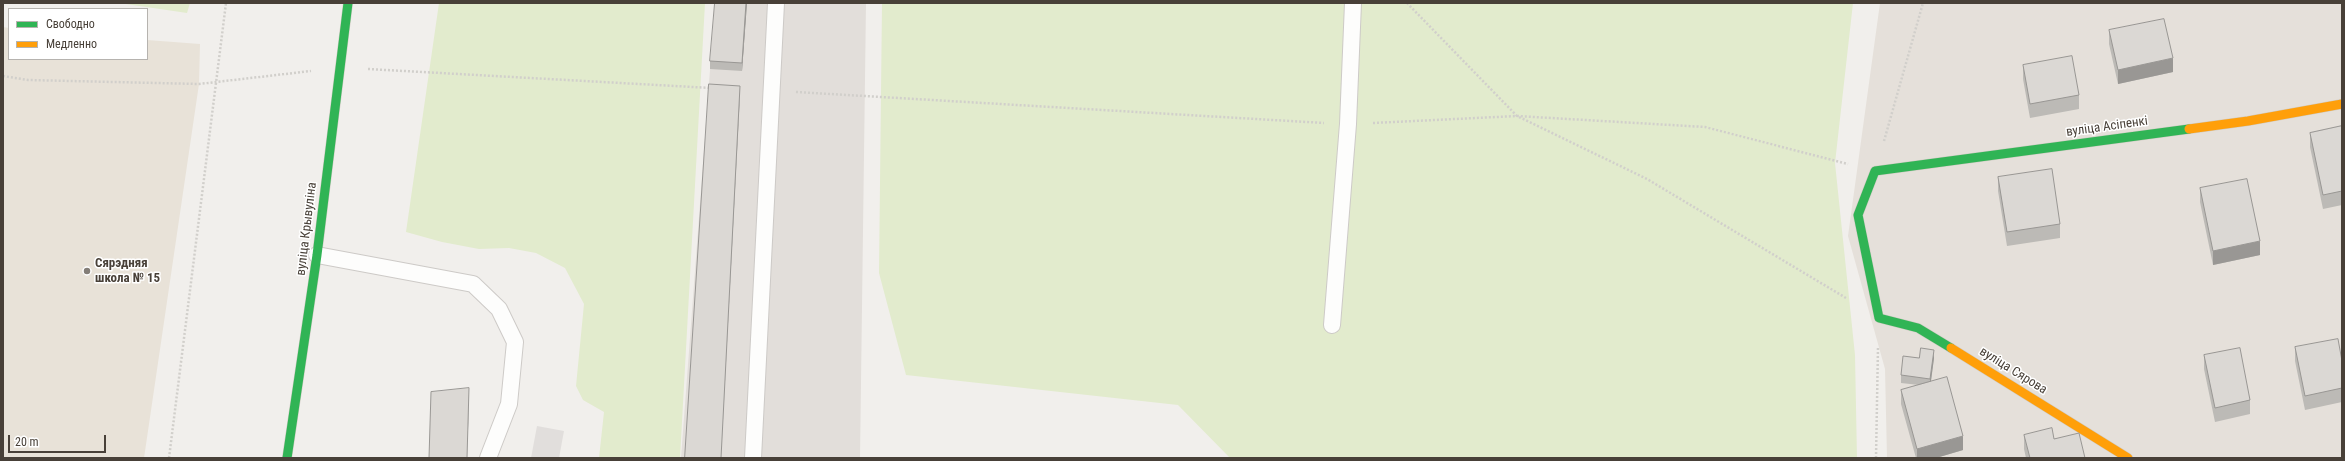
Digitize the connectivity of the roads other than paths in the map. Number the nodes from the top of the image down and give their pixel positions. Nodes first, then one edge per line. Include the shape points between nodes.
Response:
1 (348, 3) edge
2 (776, 3) edge
3 (1353, 3) edge
4 (2342, 104) edge
5 (317, 255) junction
6 (1879, 318) joint
7 (1332, 325) dead end
8 (287, 458) edge
9 (488, 458) edge
10 (753, 458) edge
11 (2128, 458) edge

1 - 5 street, вуліца Крывуліна
2 - 10 lane
3 - 7 lane via 1348,124
4 - 6 street, вуліца Асіпенкі via 2248,121 1875,171 1858,215
5 - 8 street, вуліца Крывуліна
5 - 9 lane via 473,284 499,309 515,342 509,404
6 - 11 street, вуліца Сярова via 1918,328

